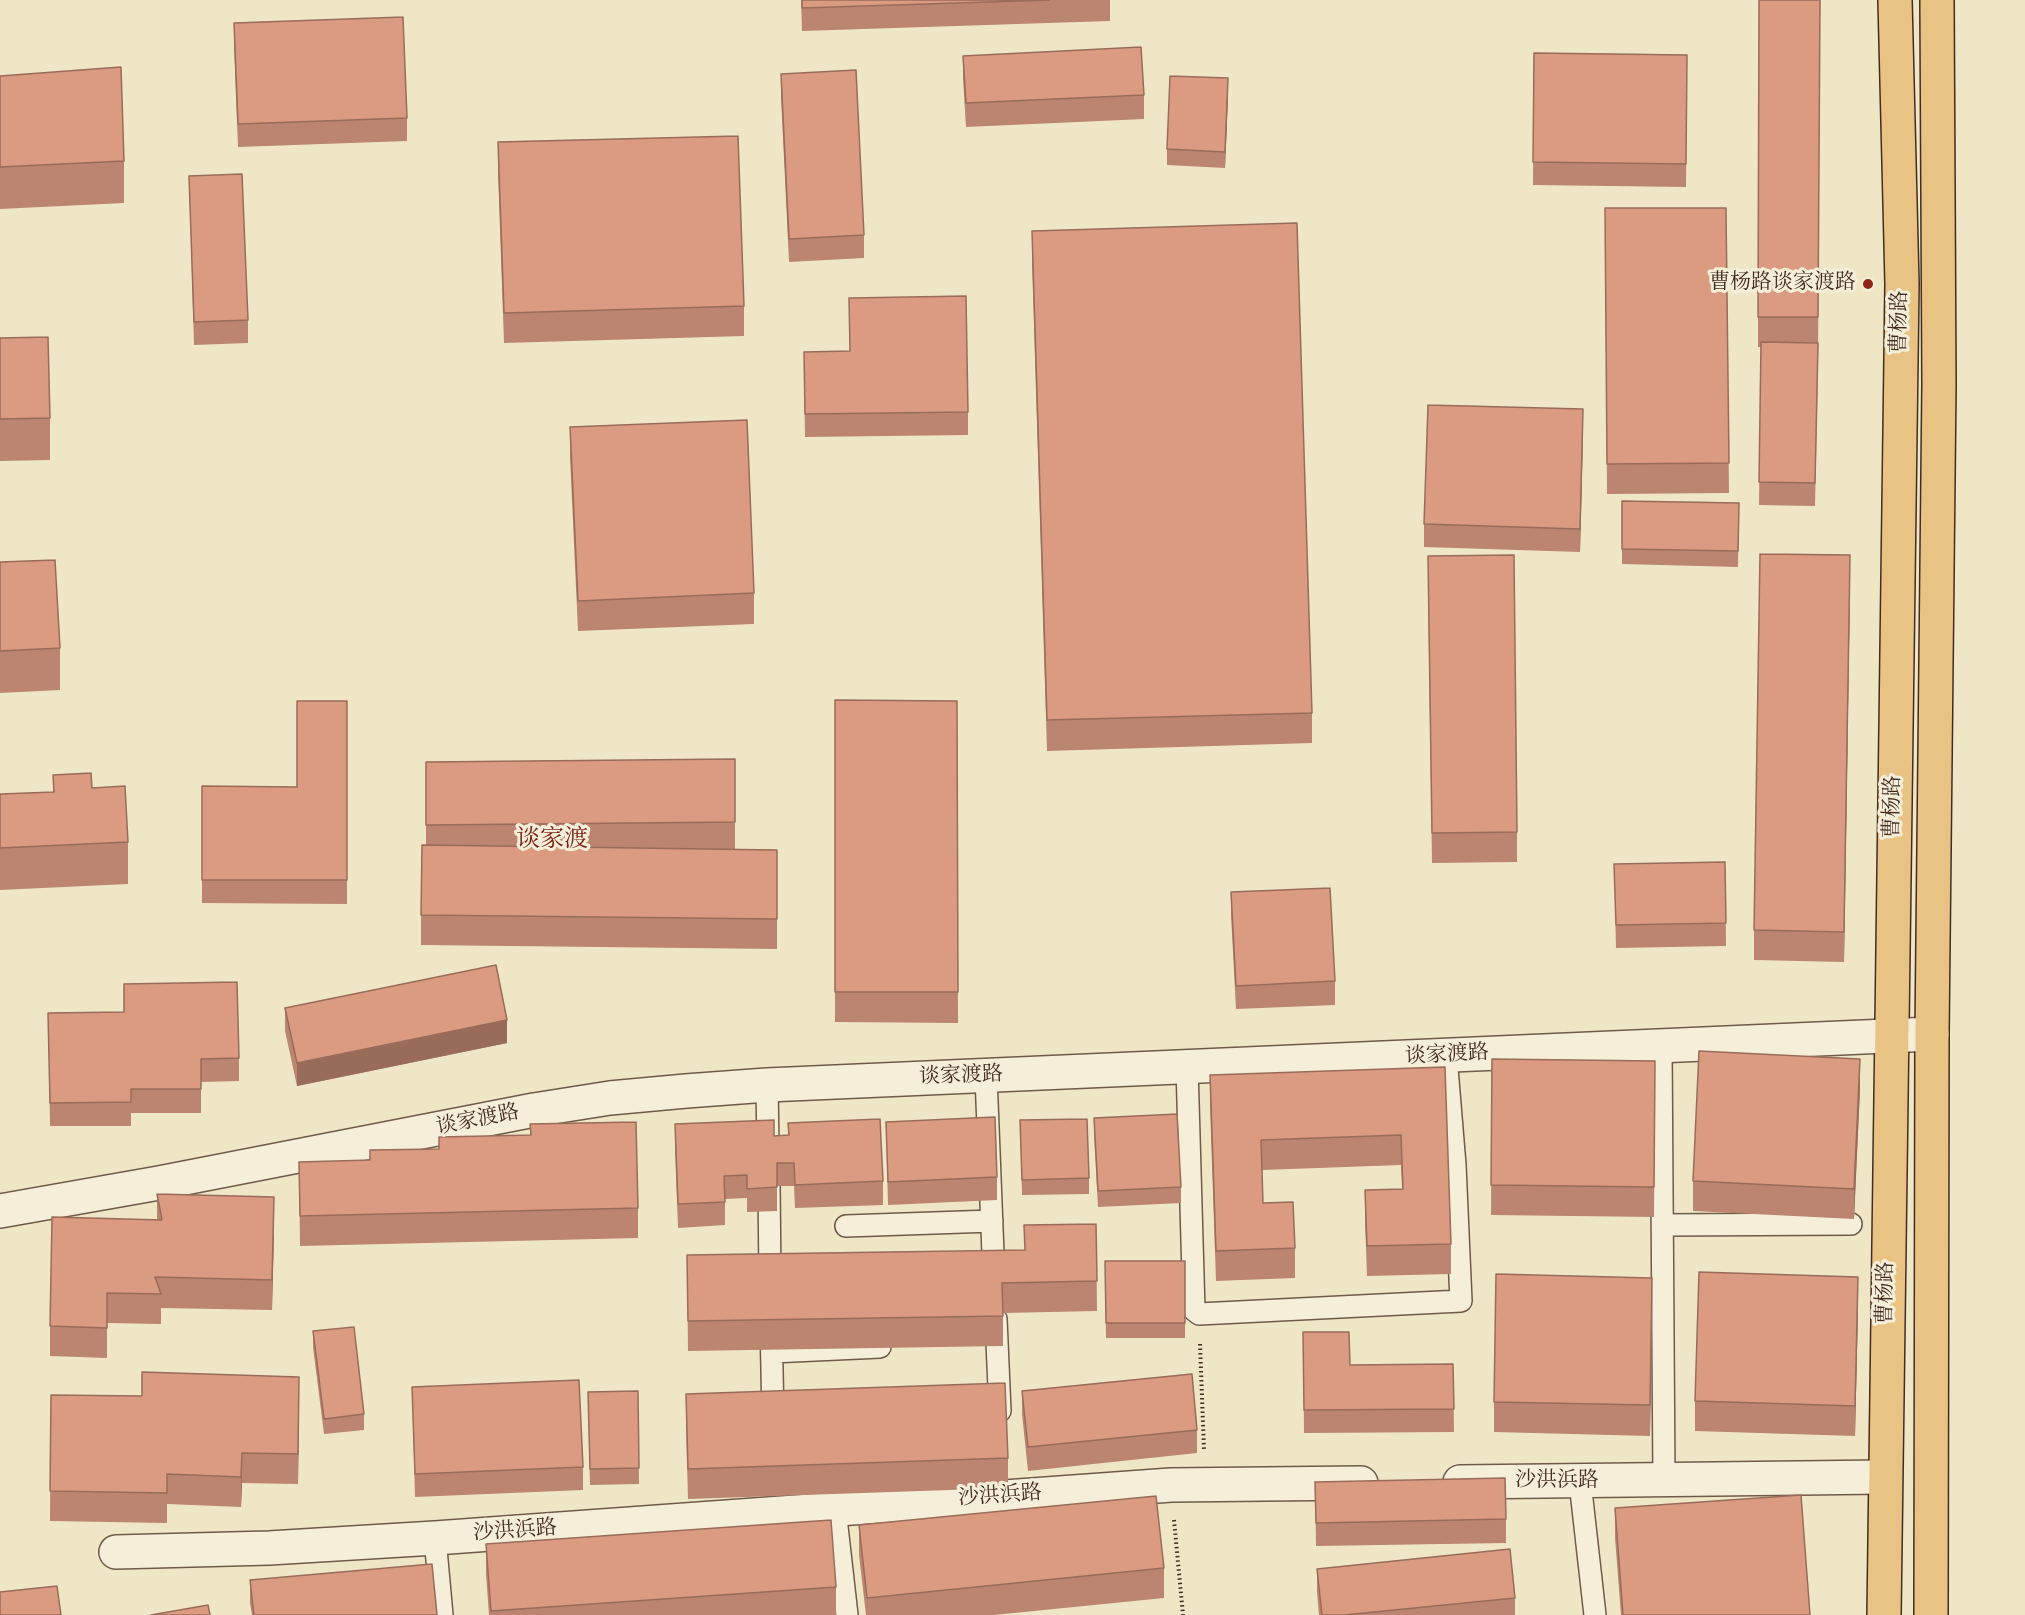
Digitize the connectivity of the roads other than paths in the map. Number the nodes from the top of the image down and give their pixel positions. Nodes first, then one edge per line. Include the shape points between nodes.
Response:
1 (1895, 0) edge
2 (1937, 0) edge
3 (1932, 1034) junction
4 (1890, 1037) junction
5 (1662, 1047) junction
6 (1446, 1056) junction
7 (1186, 1067) junction
8 (986, 1076) junction
9 (767, 1085) junction
10 (0, 1211) edge
11 (992, 1221) junction
12 (1851, 1224) edge
13 (1663, 1225) junction
14 (846, 1226) dead end
15 (997, 1342) junction
16 (973, 1343) edge
17 (902, 1346) edge
18 (772, 1352) junction
19 (773, 1433) edge
20 (1001, 1434) edge
21 (1884, 1477) junction
22 (1664, 1481) junction
23 (1580, 1482) junction
24 (1393, 1483) edge
25 (1428, 1483) edge
26 (836, 1509) junction
27 (435, 1538) junction
28 (116, 1552) dead end
29 (442, 1615) edge
30 (847, 1615) edge
31 (1596, 1615) edge
32 (1884, 1615) edge
33 (1931, 1615) edge

1 - 4 main road, 曹杨路 via 1902,284
2 - 3 main road, 曹杨路 via 1939,384
3 - 4 street, 谈家渡路
3 - 33 main road, 曹杨路
4 - 5 street, 谈家渡路
4 - 21 main road, 曹杨路
5 - 6 street, 谈家渡路
5 - 13 lane
6 - 7 street, 谈家渡路
6 - 7 lane via 1461,1301 1199,1314 1194,1310
7 - 8 street, 谈家渡路
8 - 9 street, 谈家渡路
8 - 11 lane
9 - 10 street, 谈家渡路 via 610,1098 534,1110
9 - 18 lane
11 - 14 lane
11 - 15 lane
12 - 13 lane
13 - 22 lane
15 - 16 lane
15 - 20 lane
17 - 18 lane
18 - 19 lane
21 - 22 street, 沙洪浜路
21 - 32 main road, 曹杨路
22 - 23 street, 沙洪浜路
23 - 25 street, 沙洪浜路
23 - 31 lane
24 - 26 street, 沙洪浜路 via 1171,1485
26 - 27 street, 沙洪浜路 via 774,1502
26 - 30 lane
27 - 28 street, 沙洪浜路
27 - 29 lane

